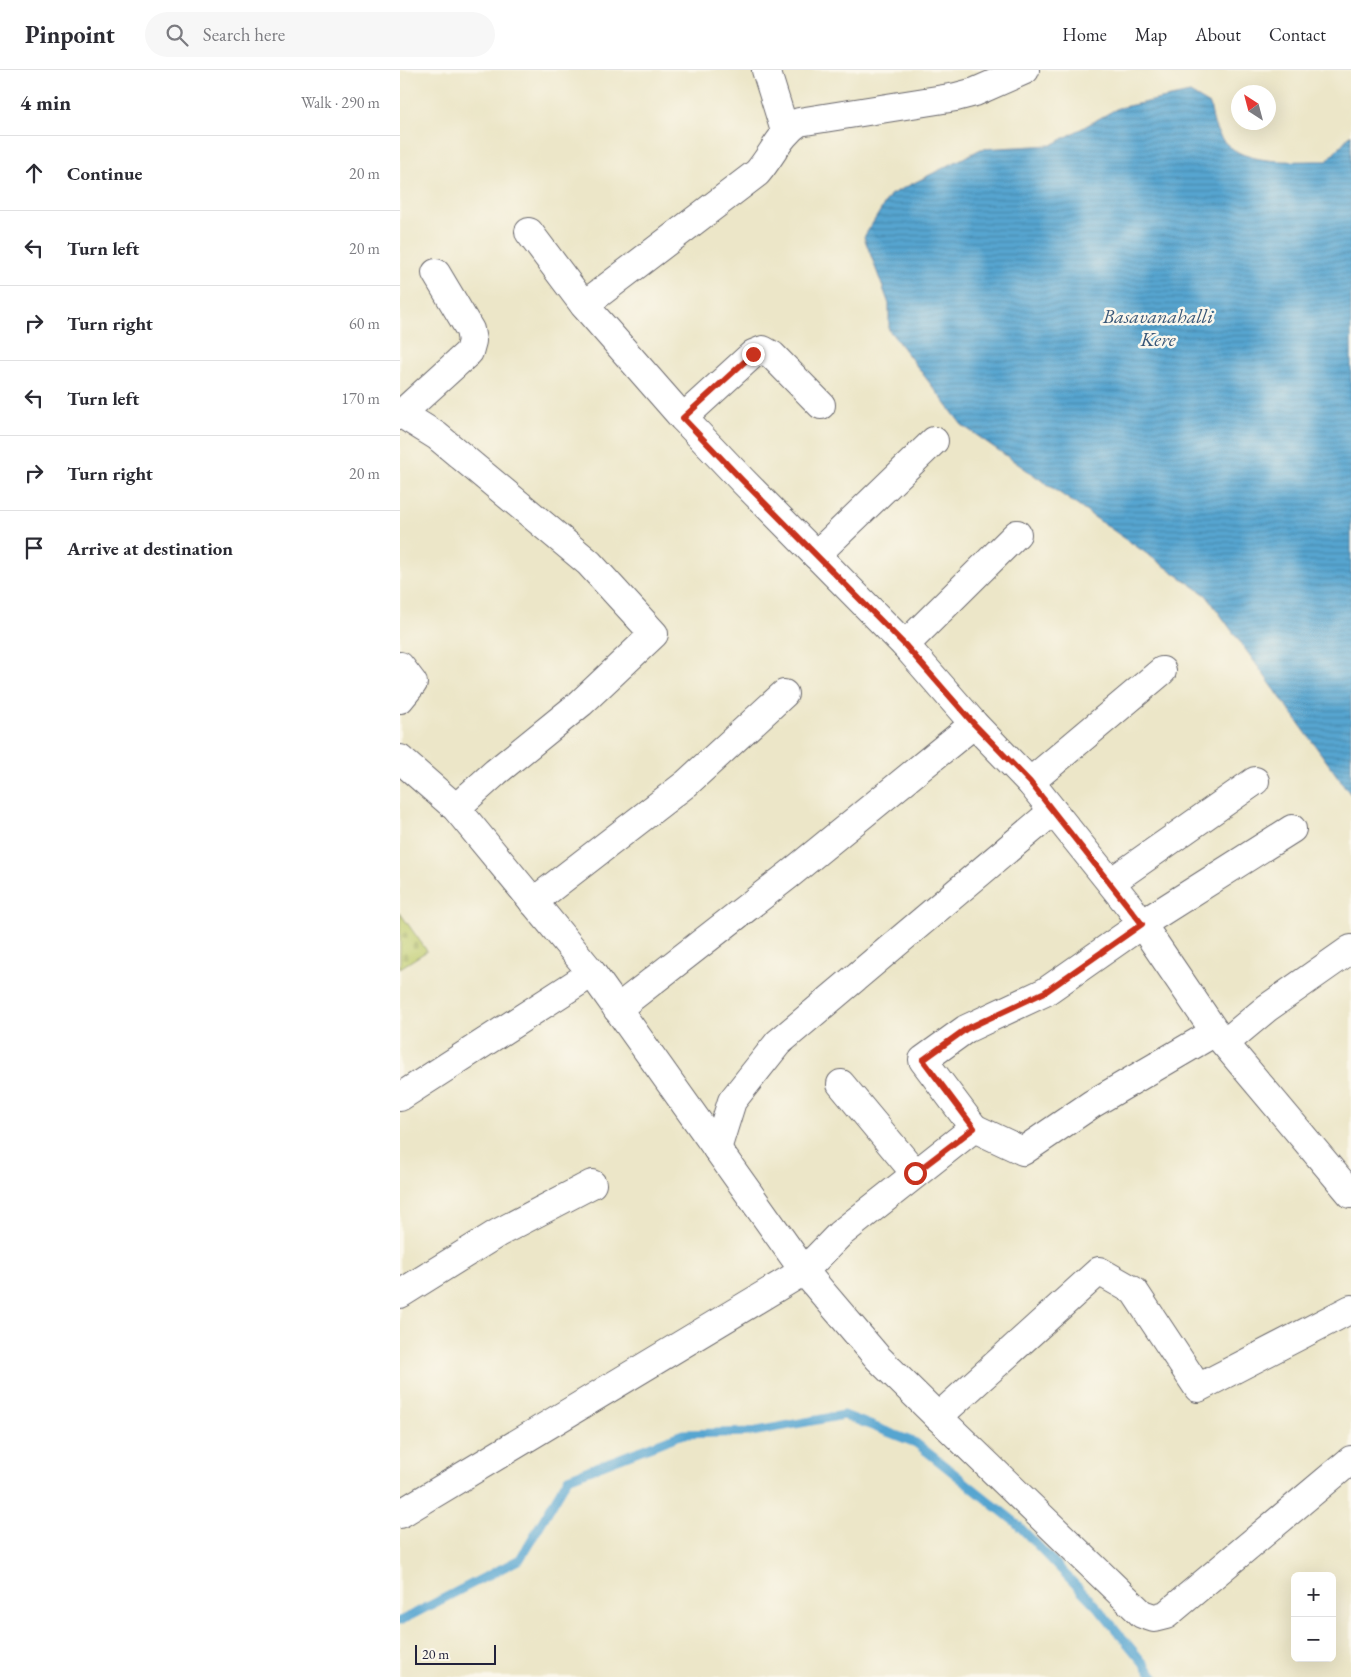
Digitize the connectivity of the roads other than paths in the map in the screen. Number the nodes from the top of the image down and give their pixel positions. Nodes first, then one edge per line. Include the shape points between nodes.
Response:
1 (766, 70) edge
2 (1025, 70) edge
3 (786, 130) junction
4 (529, 232) dead end
5 (436, 273) dead end
6 (584, 305) junction
7 (820, 405) dead end
8 (401, 414) edge
9 (683, 418) junction
10 (934, 441) dead end
11 (1017, 534) dead end
12 (816, 555) junction
13 (905, 645) junction
14 (400, 666) edge
15 (1162, 671) dead end
16 (784, 694) dead end
17 (400, 699) edge
18 (974, 724) junction
19 (400, 759) edge
20 (1255, 781) dead end
21 (1030, 782) junction
22 (456, 808) junction
23 (1054, 811) junction
24 (1292, 829) dead end
25 (1111, 882) junction
26 (533, 902) junction
27 (1142, 924) junction
28 (1351, 949) edge
29 (592, 973) junction
30 (617, 1009) junction
31 (1220, 1038) junction
32 (841, 1084) dead end
33 (400, 1097) edge
34 (974, 1128) junction
35 (717, 1149) junction
36 (915, 1173) junction
37 (592, 1184) dead end
38 (1351, 1194) edge
39 (804, 1271) junction
40 (400, 1294) edge
41 (1351, 1309) edge
42 (938, 1417) junction
43 (1351, 1460) edge
44 (400, 1514) edge

1 - 3 street
2 - 3 street via 956,97 799,122
3 - 6 street via 756,173
4 - 6 street
5 - 8 street via 470,330 472,340 468,352
6 - 9 street
7 - 9 street via 772,355 763,350 753,354
8 - 22 street via 437,436 589,564 654,634 581,704
9 - 12 street
10 - 12 street
11 - 13 street
12 - 13 street
13 - 18 street
14 - 17 street via 413,683
15 - 21 street
16 - 26 street via 687,783
18 - 21 street
18 - 30 street
19 - 22 street
20 - 25 street
21 - 23 street
22 - 26 street
23 - 25 street
23 - 35 street via 778,1043 732,1100
24 - 27 street
25 - 27 street
26 - 29 street
27 - 31 street
27 - 34 street via 1045,992 966,1029 923,1060
28 - 31 street
29 - 30 street
29 - 33 street
30 - 35 street
31 - 34 street via 1092,1104 1023,1151
31 - 38 street
32 - 36 street
34 - 36 street
35 - 39 street
36 - 39 street via 840,1234
37 - 40 street via 498,1233
39 - 42 street via 878,1358
39 - 44 street
41 - 42 street via 1198,1388 1134,1291 1099,1271
42 - 43 street via 1142,1614 1154,1618 1166,1615

